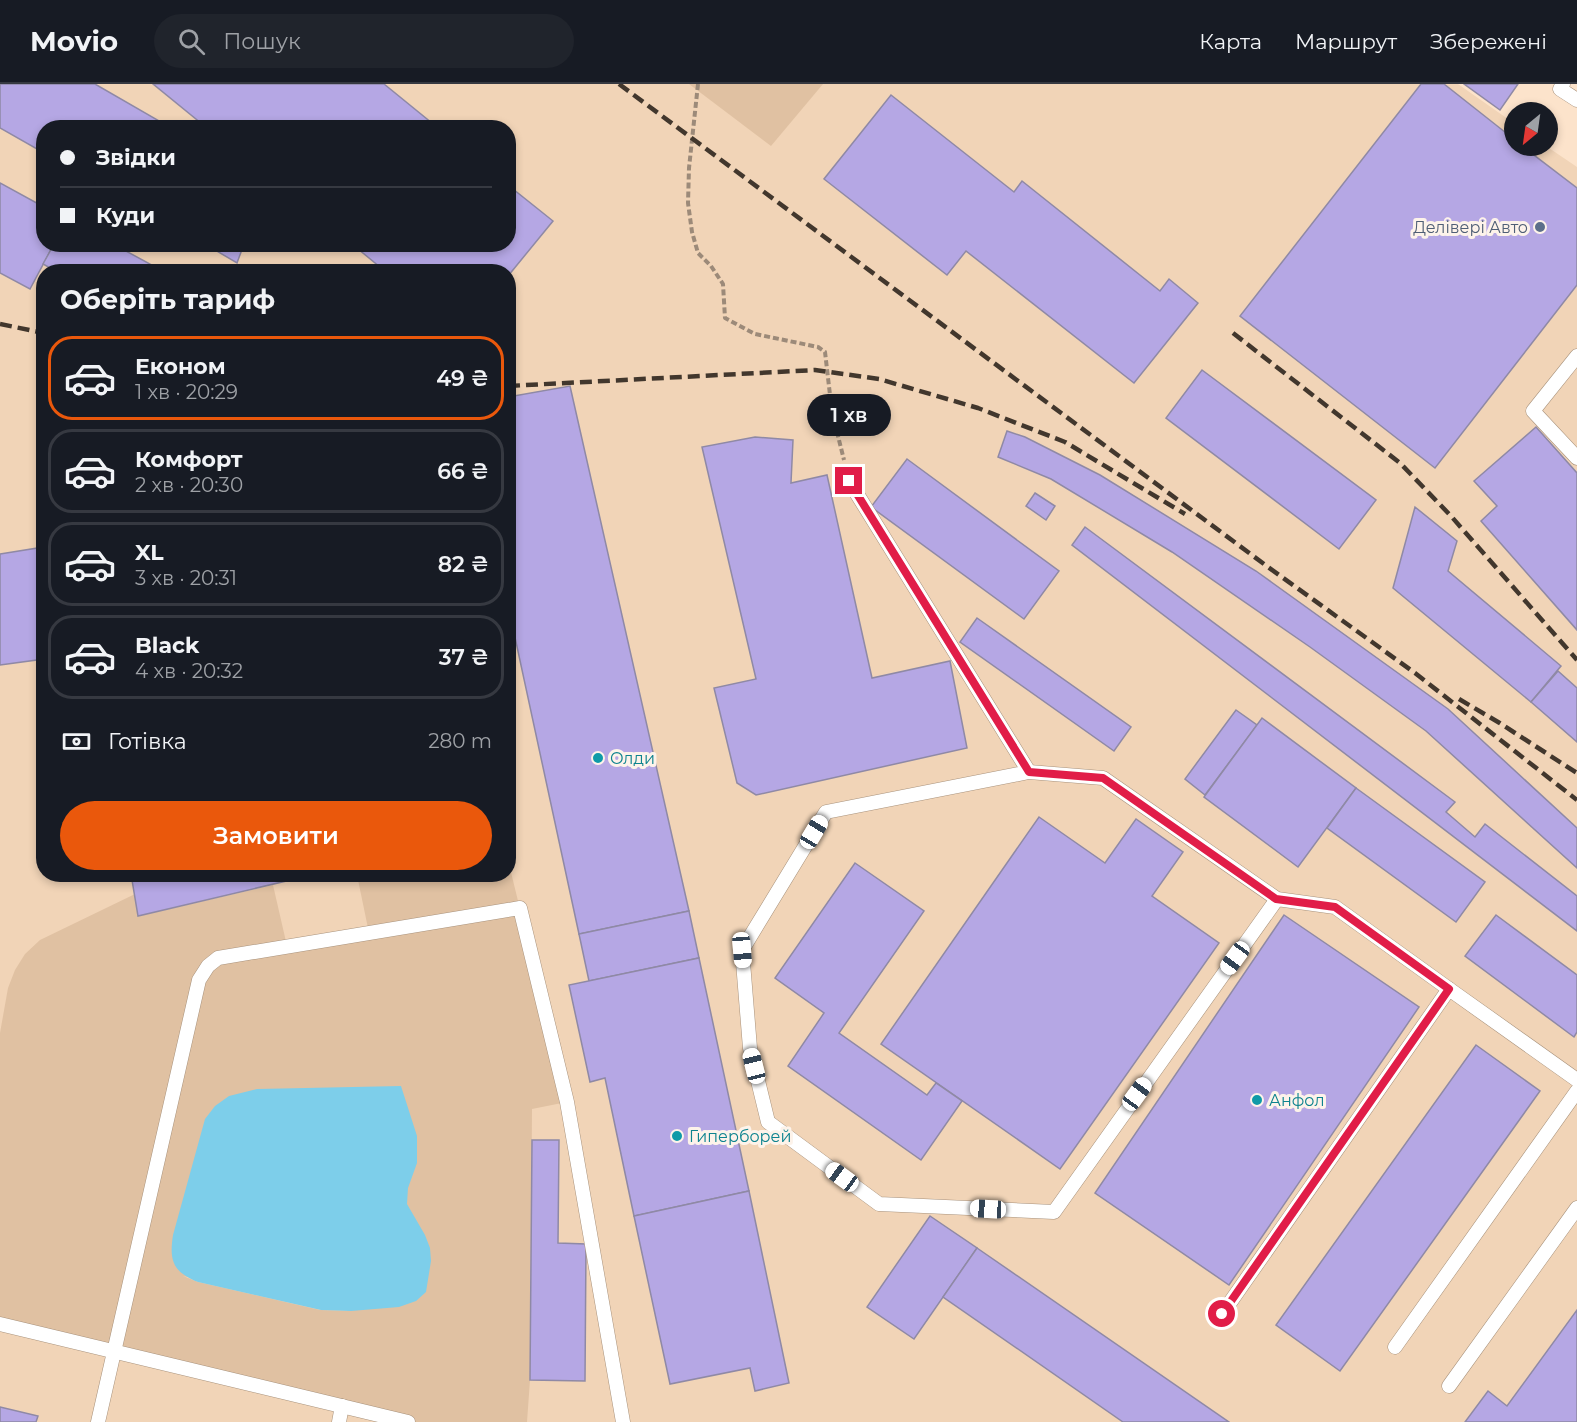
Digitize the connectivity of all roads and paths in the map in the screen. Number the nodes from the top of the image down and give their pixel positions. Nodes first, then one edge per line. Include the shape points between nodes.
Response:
1 (698, 84) edge
2 (1563, 84) edge
3 (1577, 100) edge
4 (1577, 356) edge
5 (1577, 458) edge
6 (849, 481) joint
7 (1029, 772) junction
8 (1276, 899) junction
9 (1449, 989) junction
10 (1577, 1080) edge
11 (1577, 1091) edge
12 (1577, 1208) edge
13 (1222, 1314) dead end
14 (0, 1324) edge
15 (1395, 1347) dead end
16 (114, 1353) junction
17 (1449, 1386) dead end
18 (342, 1406) junction
19 (98, 1422) edge
20 (339, 1422) edge
21 (408, 1422) edge
22 (623, 1422) edge

1 - 6 path via 688,203 698,254 723,284 725,318 755,334 818,347 825,352 832,412
2 - 3 lane via 1560,89
4 - 5 lane via 1533,411
6 - 7 lane
7 - 8 lane via 1103,778
7 - 8 lane via 826,812 742,950 750,1048 768,1122 879,1204 1054,1212
8 - 9 lane via 1335,907
9 - 10 lane
9 - 13 lane
11 - 15 lane
12 - 17 lane
14 - 16 lane
16 - 18 lane
16 - 19 lane
16 - 22 lane via 199,980 208,966 218,958 520,908 567,1102
18 - 20 lane
18 - 21 lane

